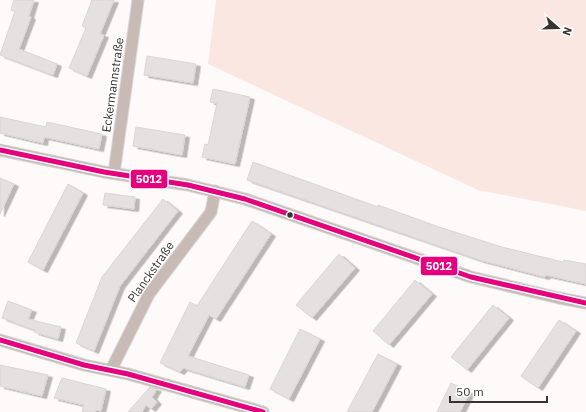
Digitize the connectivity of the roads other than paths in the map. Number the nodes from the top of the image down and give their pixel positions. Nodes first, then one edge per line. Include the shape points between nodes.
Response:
1 (138, 0) edge
2 (0, 150) edge
3 (114, 174) junction
4 (216, 191) junction
5 (586, 303) edge
6 (0, 340) edge
7 (111, 370) junction
8 (263, 412) edge

1 - 3 street, Eckermannstraße
2 - 3 street
3 - 4 street
4 - 5 street via 286,212 472,277
4 - 7 street, Planckstraße via 211,212 149,294
6 - 7 street
7 - 8 street

